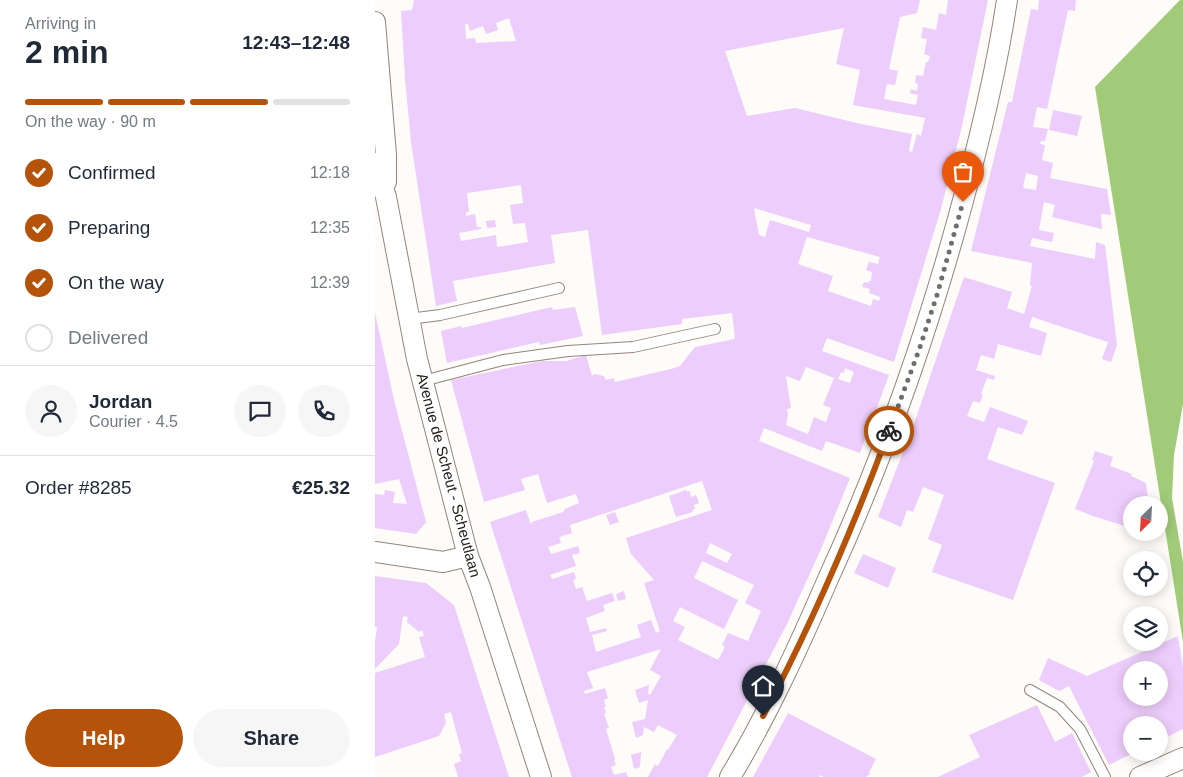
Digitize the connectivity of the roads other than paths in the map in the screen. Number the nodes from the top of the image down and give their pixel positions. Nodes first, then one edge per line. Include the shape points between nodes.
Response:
1 (1007, 0) edge
2 (375, 22) edge
3 (375, 164) edge
4 (386, 197) junction
5 (559, 288) dead end
6 (409, 319) junction
7 (715, 329) dead end
8 (423, 381) junction
9 (375, 552) edge
10 (468, 556) junction
11 (1030, 690) dead end
12 (1183, 758) edge
13 (541, 777) edge
14 (730, 777) edge
15 (1105, 777) edge
16 (1140, 777) edge

1 - 14 street via 981,131 919,350 873,476 843,546 790,663
2 - 4 street, Avenue de Scheut - Scheutlaan via 386,155
3 - 4 street, Avenue de Scheut - Scheutlaan
4 - 6 street, Avenue de Scheut - Scheutlaan
5 - 6 lane
6 - 8 street, Avenue de Scheut - Scheutlaan
7 - 8 lane via 633,347 503,360
8 - 10 street, Avenue de Scheut - Scheutlaan
9 - 10 street via 443,562
10 - 13 street, Avenue de Scheut - Scheutlaan
11 - 15 lane via 1060,707 1080,729
12 - 16 street

